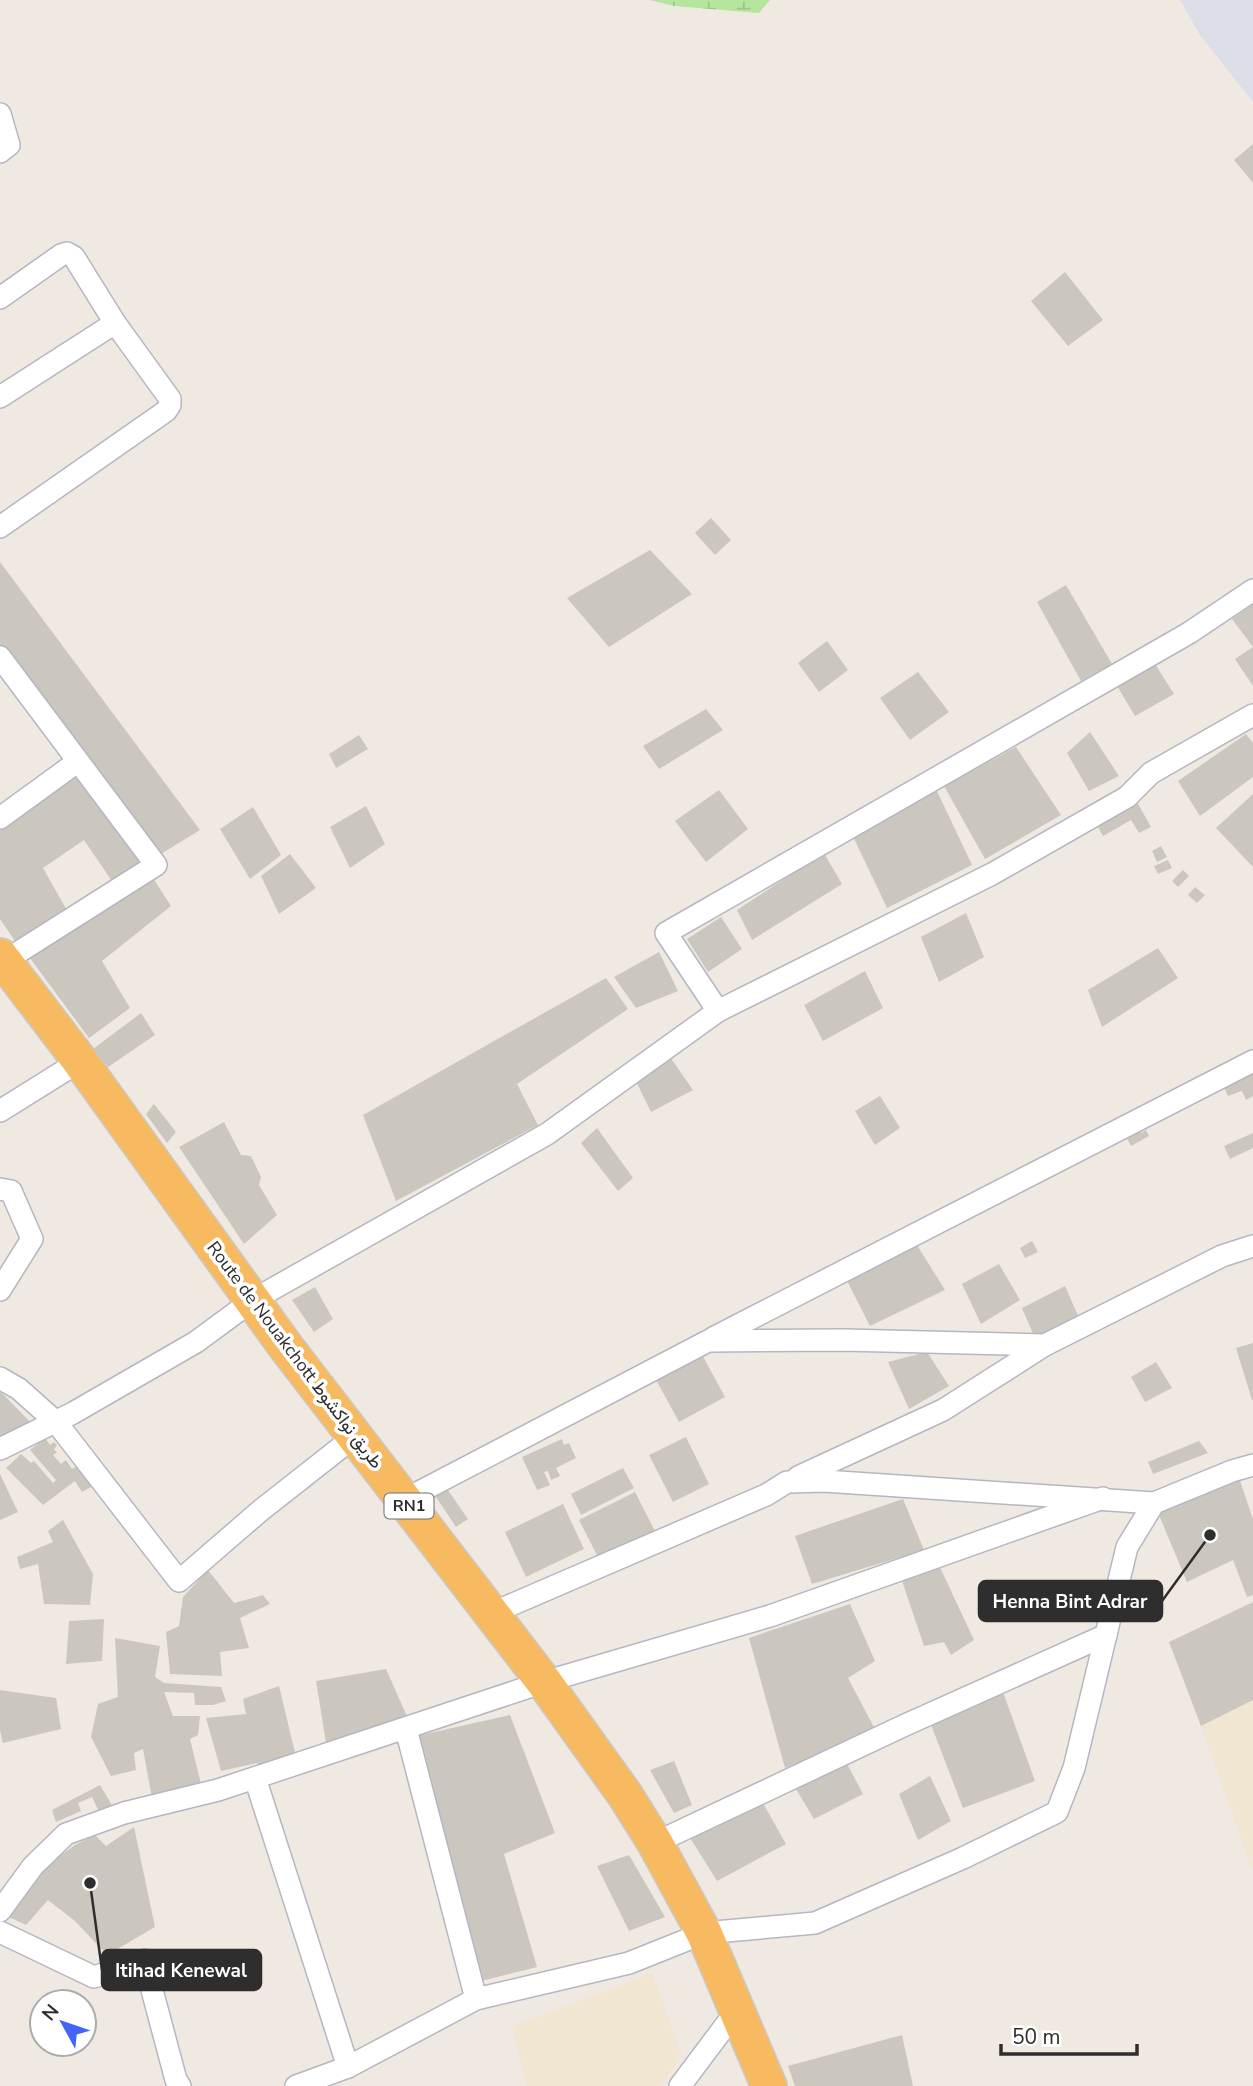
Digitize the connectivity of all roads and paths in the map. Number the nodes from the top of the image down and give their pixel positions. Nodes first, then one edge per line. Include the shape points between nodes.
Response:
1 (0, 114) edge
2 (0, 152) edge
3 (0, 298) edge
4 (115, 323) junction
5 (0, 397) edge
6 (0, 527) edge
7 (1253, 590) edge
8 (0, 657) edge
9 (1253, 715) edge
10 (77, 762) junction
11 (0, 818) edge
12 (1, 961) edge
13 (718, 1011) junction
14 (80, 1060) junction
15 (1253, 1061) edge
16 (0, 1111) edge
17 (0, 1189) edge
18 (1253, 1246) edge
19 (0, 1290) edge
20 (253, 1300) junction
21 (708, 1340) junction
22 (1045, 1346) junction
23 (0, 1378) edge
24 (56, 1422) junction
25 (354, 1437) junction
26 (0, 1449) edge
27 (1253, 1465) edge
28 (787, 1482) junction
29 (1103, 1498) junction
30 (404, 1500) junction
31 (1154, 1503) junction
32 (490, 1614) junction
33 (1106, 1635) junction
34 (544, 1682) junction
35 (406, 1729) junction
36 (255, 1778) junction
37 (655, 1843) junction
38 (0, 1911) edge
39 (0, 1932) edge
40 (704, 1933) junction
41 (475, 1999) junction
42 (737, 2010) junction
43 (348, 2067) junction
44 (180, 2086) edge
45 (296, 2086) edge
46 (680, 2086) edge
47 (769, 2086) edge

1 - 2 street via 9,145
3 - 4 street via 67,253 74,257
4 - 5 street
4 - 6 street via 170,405
7 - 13 street via 1189,634 666,933
8 - 10 street
9 - 13 street via 1151,774 1127,797 992,874
10 - 11 street
10 - 12 street via 156,865
12 - 14 highway, Route de Nouakchott طريق نواكشوط / RN1
13 - 20 street via 547,1134
14 - 16 street
14 - 20 highway, Route de Nouakchott طريق نواكشوط / RN1
15 - 21 street
17 - 19 street via 11,1191 32,1239
18 - 22 street via 1222,1256
20 - 24 street via 196,1342
20 - 25 highway, Route de Nouakchott طريق نواكشوط / RN1
21 - 22 street
21 - 30 street
22 - 28 street via 943,1410
23 - 24 street
24 - 25 street via 179,1581
24 - 26 street
25 - 30 highway, Route de Nouakchott طريق نواكشوط / RN1
27 - 31 street
28 - 29 street via 824,1480
28 - 32 street
29 - 31 street
29 - 34 street via 770,1616
30 - 32 highway, Route de Nouakchott طريق نواكشوط / RN1
31 - 33 street via 1127,1547
32 - 34 highway, Route de Nouakchott طريق نواكشوط / RN1
33 - 37 street
33 - 40 street via 1074,1768 1057,1812 815,1923
34 - 35 street
34 - 37 highway, Route de Nouakchott طريق نواكشوط / RN1
35 - 36 street
35 - 41 street
36 - 38 street via 124,1813 66,1834 33,1866
36 - 43 street
37 - 40 highway, Route de Nouakchott طريق نواكشوط / RN1
39 - 44 street via 94,1977 144,1960
40 - 41 street via 629,1964
40 - 42 highway, Route de Nouakchott طريق نواكشوط / RN1
41 - 43 street
42 - 46 street
42 - 47 highway, Route de Nouakchott طريق نواكشوط / RN1
43 - 45 street

